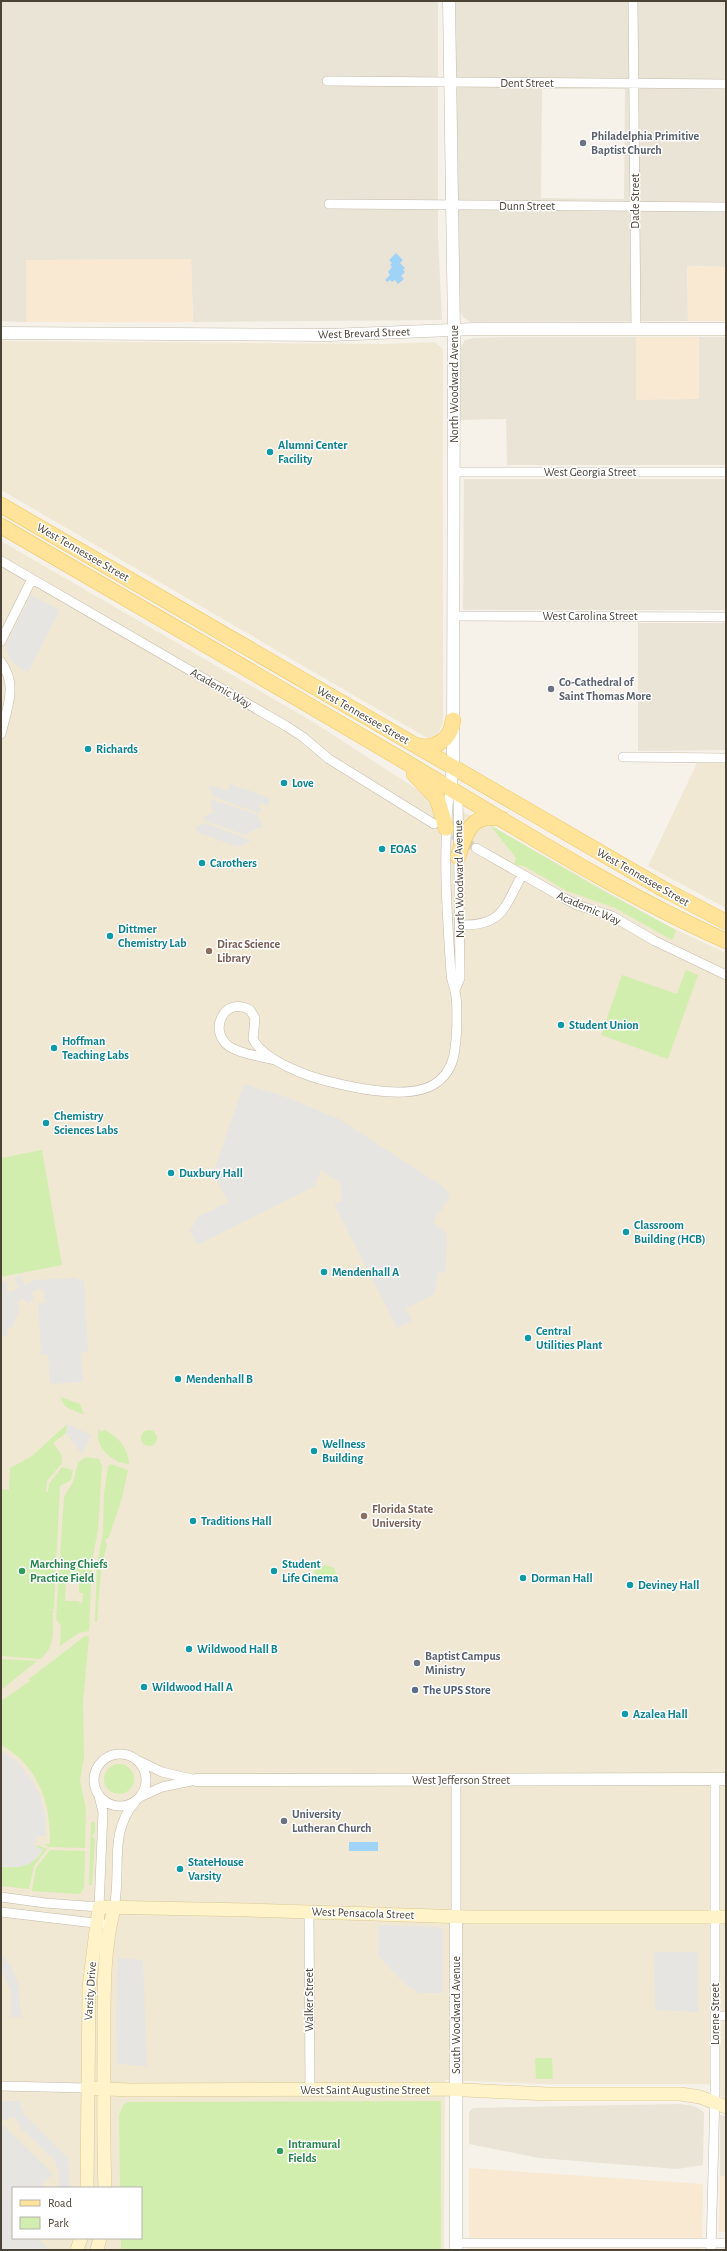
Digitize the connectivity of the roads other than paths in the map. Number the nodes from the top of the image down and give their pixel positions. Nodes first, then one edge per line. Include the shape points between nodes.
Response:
1 (449, 1) edge
2 (634, 1) edge
3 (327, 81) dead end
4 (450, 82) junction
5 (634, 83) junction
6 (726, 84) edge
7 (329, 204) dead end
8 (452, 206) junction
9 (635, 206) junction
10 (726, 207) edge
11 (636, 329) junction
12 (726, 329) edge
13 (454, 330) junction
14 (1, 333) edge
15 (454, 472) junction
16 (726, 472) edge
17 (1, 505) edge
18 (1, 526) edge
19 (1, 561) edge
20 (32, 579) junction
21 (454, 616) junction
22 (726, 617) edge
23 (1, 640) edge
24 (1, 662) edge
25 (453, 720) junction
26 (1, 734) edge
27 (412, 743) junction
28 (396, 756) junction
29 (622, 757) dead end
30 (726, 758) edge
31 (453, 768) junction
32 (454, 791) junction
33 (503, 820) junction
34 (440, 826) junction
35 (476, 848) tunnel mouth
36 (458, 857) junction
37 (522, 875) junction
38 (726, 922) edge
39 (460, 925) junction
40 (726, 940) edge
41 (726, 975) edge
42 (455, 990) junction
43 (275, 1060) junction
44 (136, 1760) junction
45 (720, 1779) edge
46 (196, 1780) junction
47 (456, 1780) junction
48 (99, 1796) junction
49 (137, 1800) junction
50 (1, 1896) edge
51 (99, 1907) junction
52 (114, 1908) junction
53 (309, 1911) junction
54 (1, 1912) edge
55 (456, 1917) junction
56 (720, 1917) edge
57 (96, 1924) junction
58 (110, 1925) junction
59 (715, 2016) junction
60 (726, 2016) edge
61 (1, 2086) edge
62 (87, 2088) junction
63 (103, 2089) junction
64 (310, 2090) junction
65 (456, 2090) junction
66 (720, 2105) edge
67 (86, 2187) edge
68 (105, 2187) edge
69 (81, 2239) edge
70 (100, 2239) edge
71 (726, 2243) edge
72 (456, 2246) edge
73 (711, 2246) edge
74 (77, 2250) edge
75 (97, 2250) edge

1 - 4 street, North Woodward Avenue
2 - 5 street, Dade Street
3 - 4 street, Dent Street
4 - 5 street, Dent Street
4 - 8 street, North Woodward Avenue
5 - 6 street, Dent Street
5 - 9 street, Dade Street
7 - 8 street, Dunn Street
8 - 9 street, Dunn Street
8 - 13 street, North Woodward Avenue
9 - 10 street, Dunn Street
9 - 11 street, Dade Street
11 - 12 street, West Brevard Street
11 - 13 street, West Brevard Street
13 - 14 street, West Brevard Street via 330,335
13 - 15 street, North Woodward Avenue
15 - 16 street, West Georgia Street
15 - 21 street, North Woodward Avenue
17 - 27 main road, West Tennessee Street
18 - 28 main road, West Tennessee Street
19 - 20 street, Academic Way
20 - 23 street
20 - 34 street, Academic Way via 286,726 329,759
21 - 22 street, West Carolina Street
21 - 25 street, North Woodward Avenue
24 - 26 street via 11,686
25 - 27 main road via 451,731 439,744 430,747
25 - 31 street, North Woodward Avenue
27 - 31 main road, West Tennessee Street
28 - 32 main road, West Tennessee Street
28 - 34 main road via 435,796 441,807
29 - 30 street
31 - 32 street, North Woodward Avenue
31 - 38 main road, West Tennessee Street via 665,890
32 - 33 main road, West Tennessee Street
32 - 34 street, North Woodward Avenue
32 - 36 street, North Woodward Avenue
33 - 36 main road via 486,818 474,823 466,834
33 - 40 main road, West Tennessee Street via 607,881
34 - 42 street, North Woodward Avenue via 451,975
35 - 37 street, Academic Way
36 - 39 street, North Woodward Avenue
37 - 39 street via 494,920 480,925
37 - 41 street, Academic Way via 577,905 612,916 655,941
39 - 42 street, North Woodward Avenue via 460,978
42 - 43 street, North Woodward Avenue via 454,1058 442,1078 427,1088 400,1092 350,1086 315,1077
43 - 43 street, North Woodward Avenue via 254,1042 255,1018 252,1011 237,1006 224,1012 219,1026 221,1036 227,1044 240,1051
44 - 46 street, West Jefferson Street via 162,1772
44 - 48 street via 127,1755 117,1755 102,1762 95,1773 94,1781
44 - 49 street via 146,1777 144,1789
45 - 47 street, West Jefferson Street
45 - 56 street, Lorene Street
46 - 47 street, West Jefferson Street
46 - 49 street, West Jefferson Street via 162,1787
47 - 55 street, South Woodward Avenue
48 - 49 street via 110,1804 119,1806
48 - 51 street, Varsity Drive via 103,1812
49 - 52 street, Varsity Drive via 125,1815 119,1831
50 - 51 street, West Pensacola Street via 45,1903
51 - 52 main road, West Pensacola Street
51 - 57 main road, Varsity Drive
52 - 53 main road, West Pensacola Street
52 - 58 main road, Varsity Drive
53 - 55 main road, West Pensacola Street
53 - 64 street, Walker Street
54 - 57 street
55 - 56 main road, West Pensacola Street
55 - 65 street, South Woodward Avenue
56 - 59 street, Lorene Street
57 - 58 street
57 - 62 main road, Varsity Drive via 89,1987
58 - 63 main road, Varsity Drive via 103,1988
59 - 60 street
59 - 66 street, Lorene Street
61 - 62 street, West Saint Augustine Street
62 - 63 main road, West Saint Augustine Street
62 - 67 main road, Varsity Drive
63 - 64 main road, West Saint Augustine Street
63 - 68 main road, Varsity Drive
64 - 65 main road, West Saint Augustine Street
65 - 66 main road, West Saint Augustine Street via 546,2094 681,2094
65 - 72 street, South Woodward Avenue
66 - 73 street, Lorene Street
69 - 74 main road
70 - 75 main road
71 - 73 street
72 - 73 street

